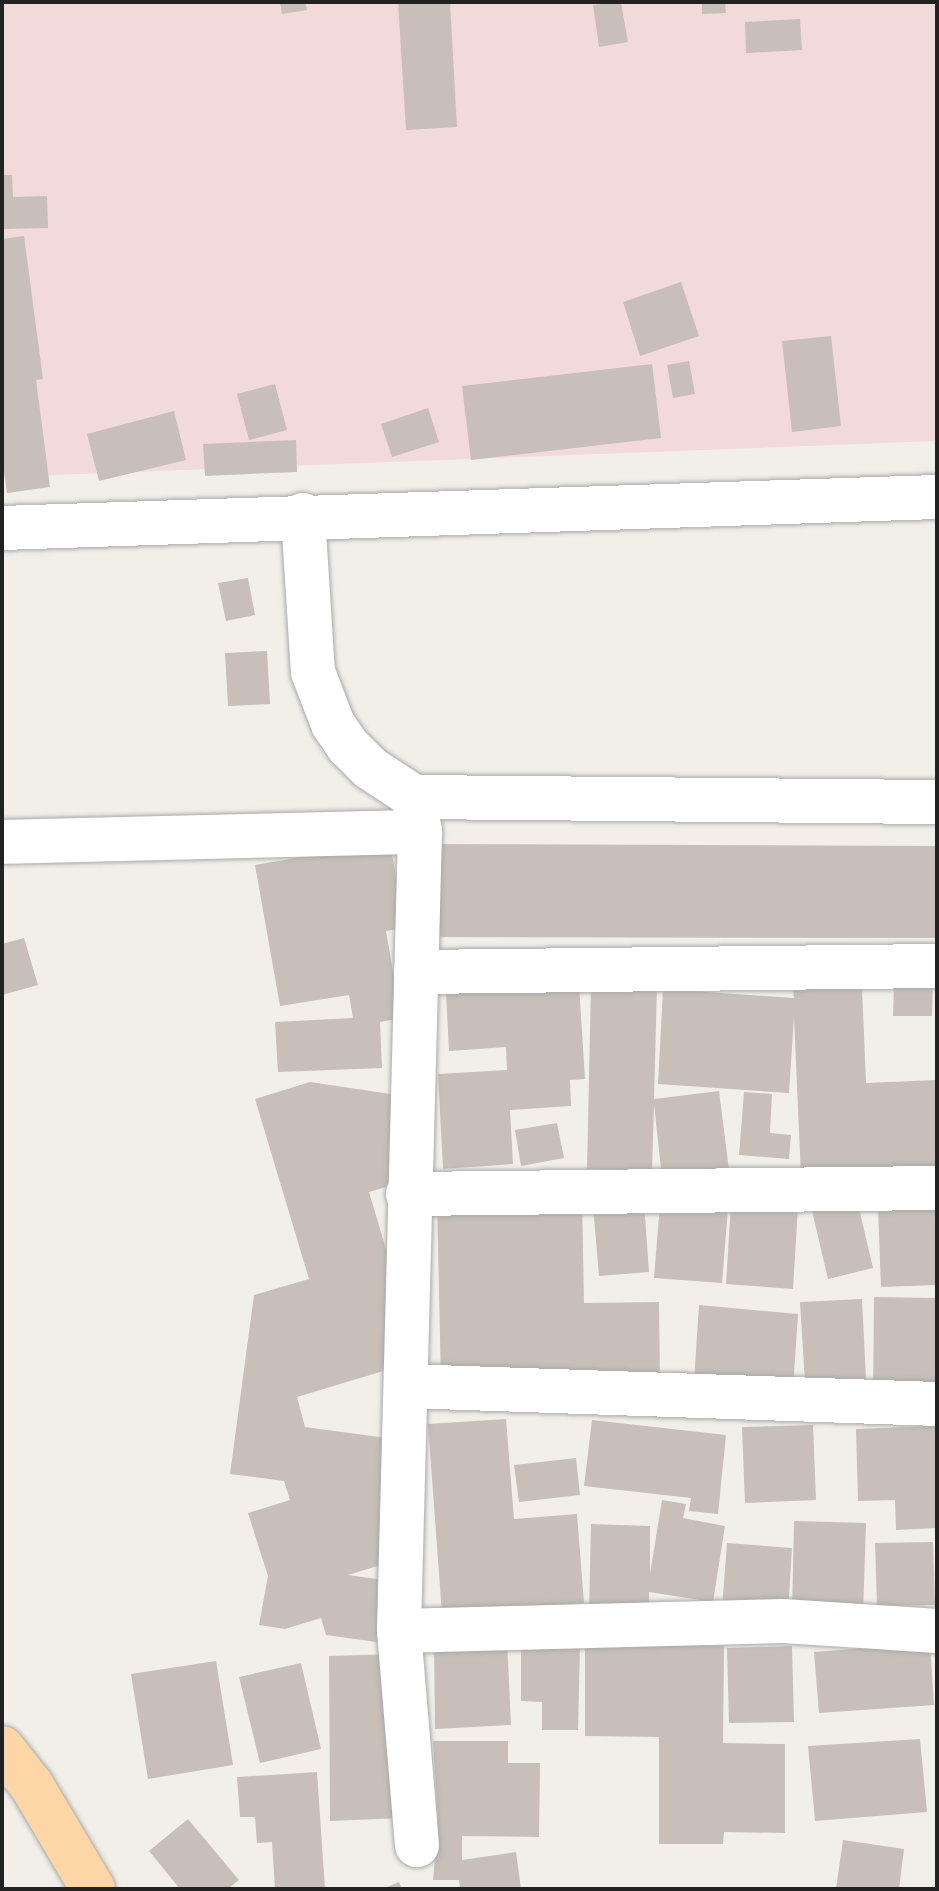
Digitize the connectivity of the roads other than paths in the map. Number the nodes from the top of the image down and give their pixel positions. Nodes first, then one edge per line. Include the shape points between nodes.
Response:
1 (937, 497) edge
2 (303, 515) junction
3 (2, 528) edge
4 (937, 802) edge
5 (417, 814) junction
6 (2, 842) edge
7 (937, 966) edge
8 (416, 972) junction
9 (937, 1188) edge
10 (408, 1194) junction
11 (406, 1386) junction
12 (937, 1404) edge
13 (399, 1631) junction
14 (937, 1631) edge
15 (2, 1748) edge
16 (417, 1845) dead end
17 (93, 1889) edge

1 - 2 street
2 - 3 street
2 - 5 street via 313,672 333,724
4 - 5 street
5 - 6 street
5 - 8 street
7 - 8 street
8 - 10 street
9 - 10 street
10 - 11 street
11 - 12 street
11 - 13 street
13 - 14 street via 783,1621
13 - 16 street
15 - 17 main road via 32,1786

